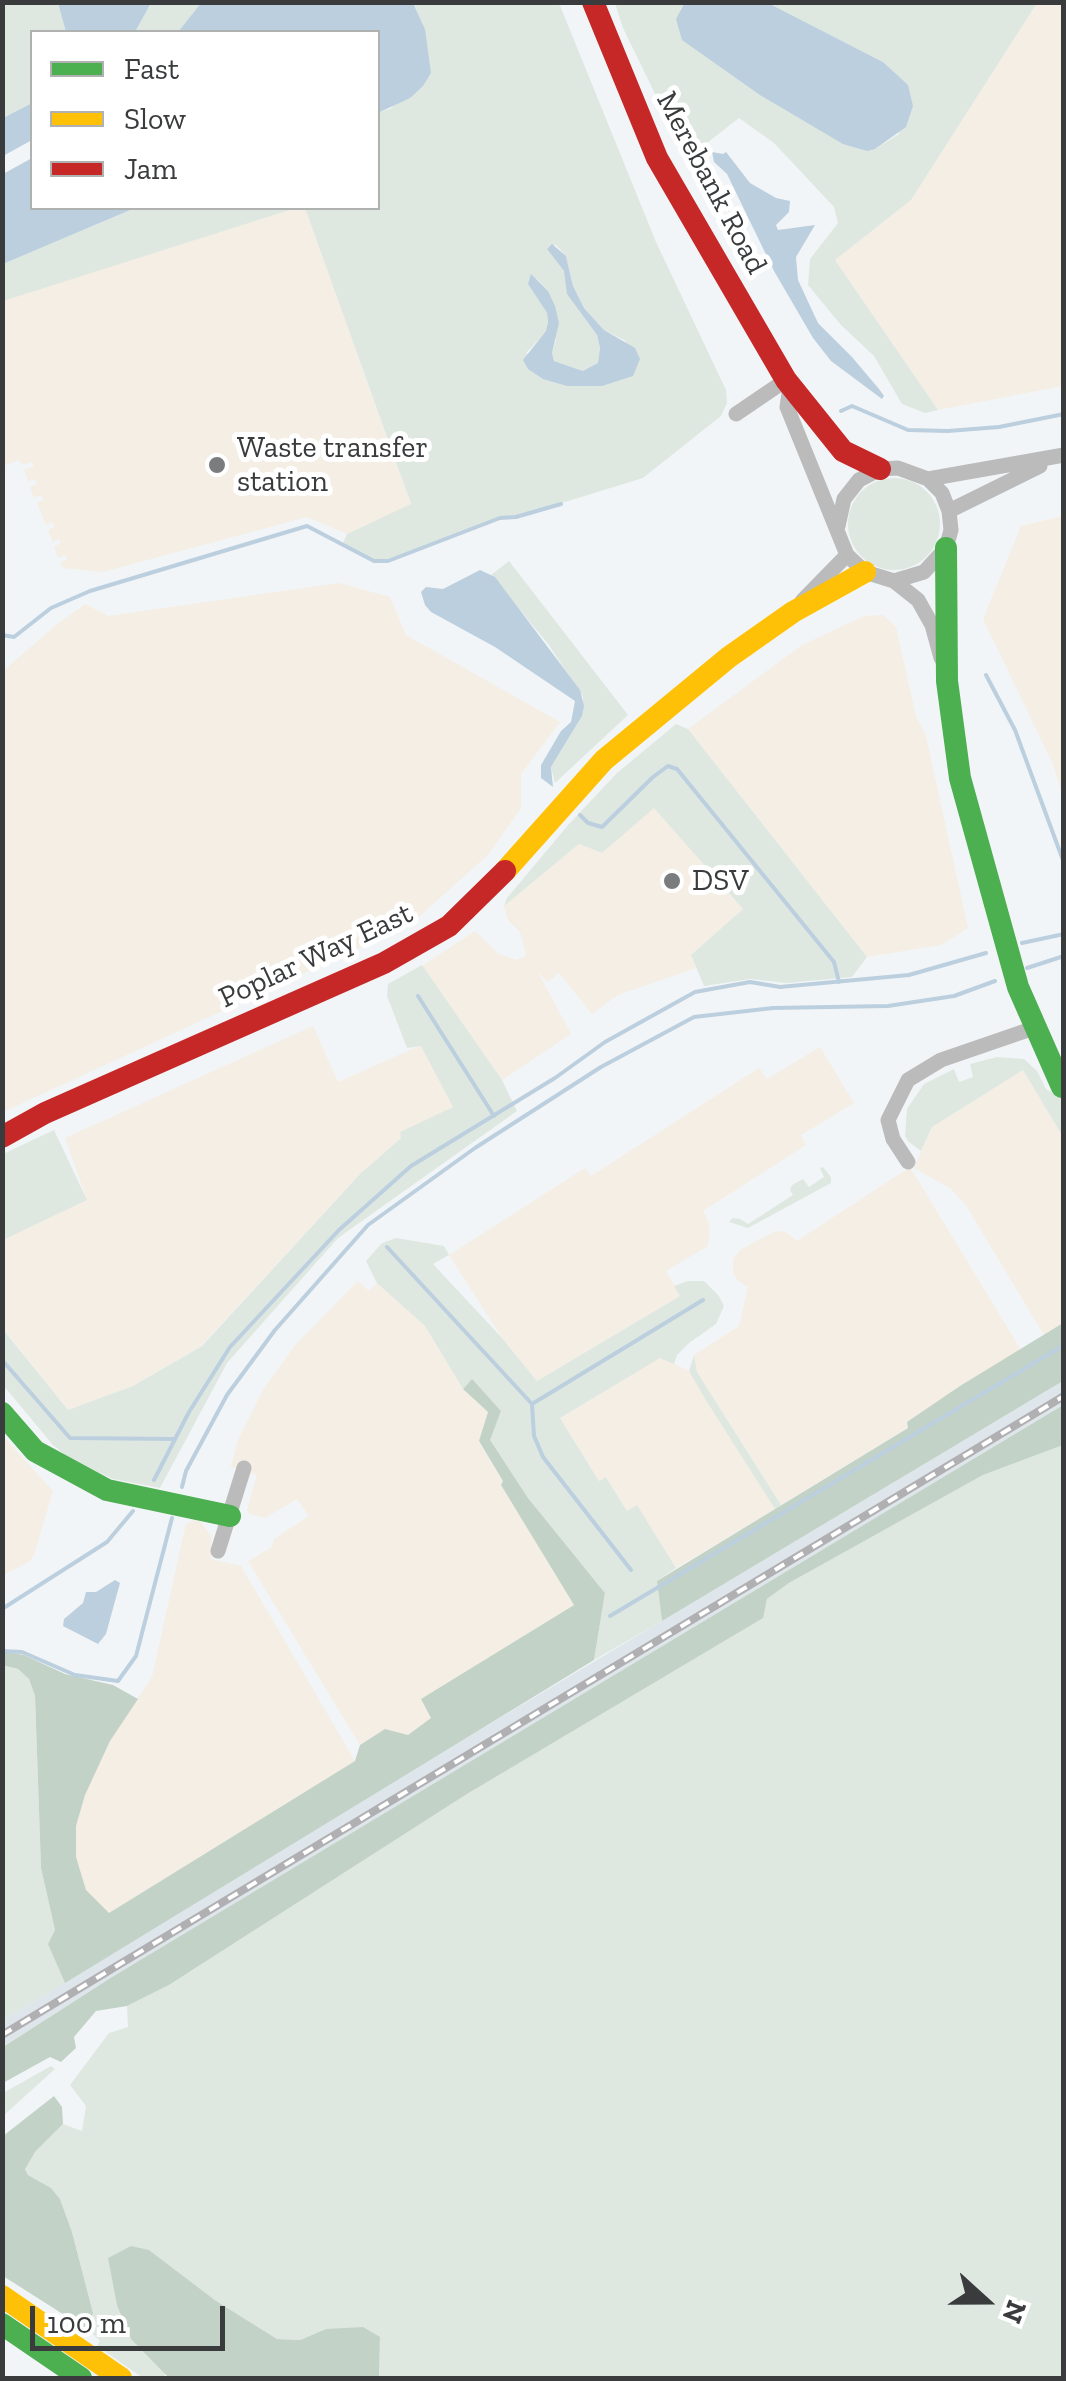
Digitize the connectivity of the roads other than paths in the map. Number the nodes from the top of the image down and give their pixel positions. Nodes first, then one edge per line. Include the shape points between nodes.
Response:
1 (592, 2) edge
2 (788, 383) junction
3 (736, 414) dead end
4 (1063, 455) edge
5 (880, 470) junction
6 (928, 479) junction
7 (949, 511) junction
8 (838, 526) junction
9 (946, 548) junction
10 (848, 555) junction
11 (865, 572) junction
12 (894, 581) junction
13 (793, 612) junction
14 (947, 681) junction
15 (1034, 1028) junction
16 (1062, 1087) edge
17 (2, 1137) edge
18 (908, 1162) dead end
19 (2, 1413) edge
20 (244, 1468) dead end
21 (230, 1516) junction
22 (218, 1551) dead end
23 (2, 2296) edge
24 (2, 2324) edge
25 (81, 2378) edge
26 (121, 2378) edge

1 - 2 main road, Merebank Road via 657,158
2 - 3 street
2 - 5 main road, Merebank Road via 843,450
2 - 8 street, Merebank Road via 787,408
4 - 6 street
4 - 7 street
5 - 6 street via 898,468
5 - 8 street via 859,480 844,500
6 - 7 street
7 - 9 street
8 - 10 street
9 - 12 street via 924,572
9 - 14 main road
10 - 11 street
10 - 13 street, Poplar Way East
11 - 12 street
11 - 13 main road, Poplar Way East
12 - 14 street via 925,613
13 - 17 main road, Poplar Way East via 604,760 449,926 384,963
14 - 15 main road via 960,778
15 - 16 main road
15 - 18 street via 941,1060 908,1080 888,1120
19 - 21 main road via 35,1452 107,1490
20 - 21 street
21 - 22 street
23 - 26 main road
24 - 25 main road

